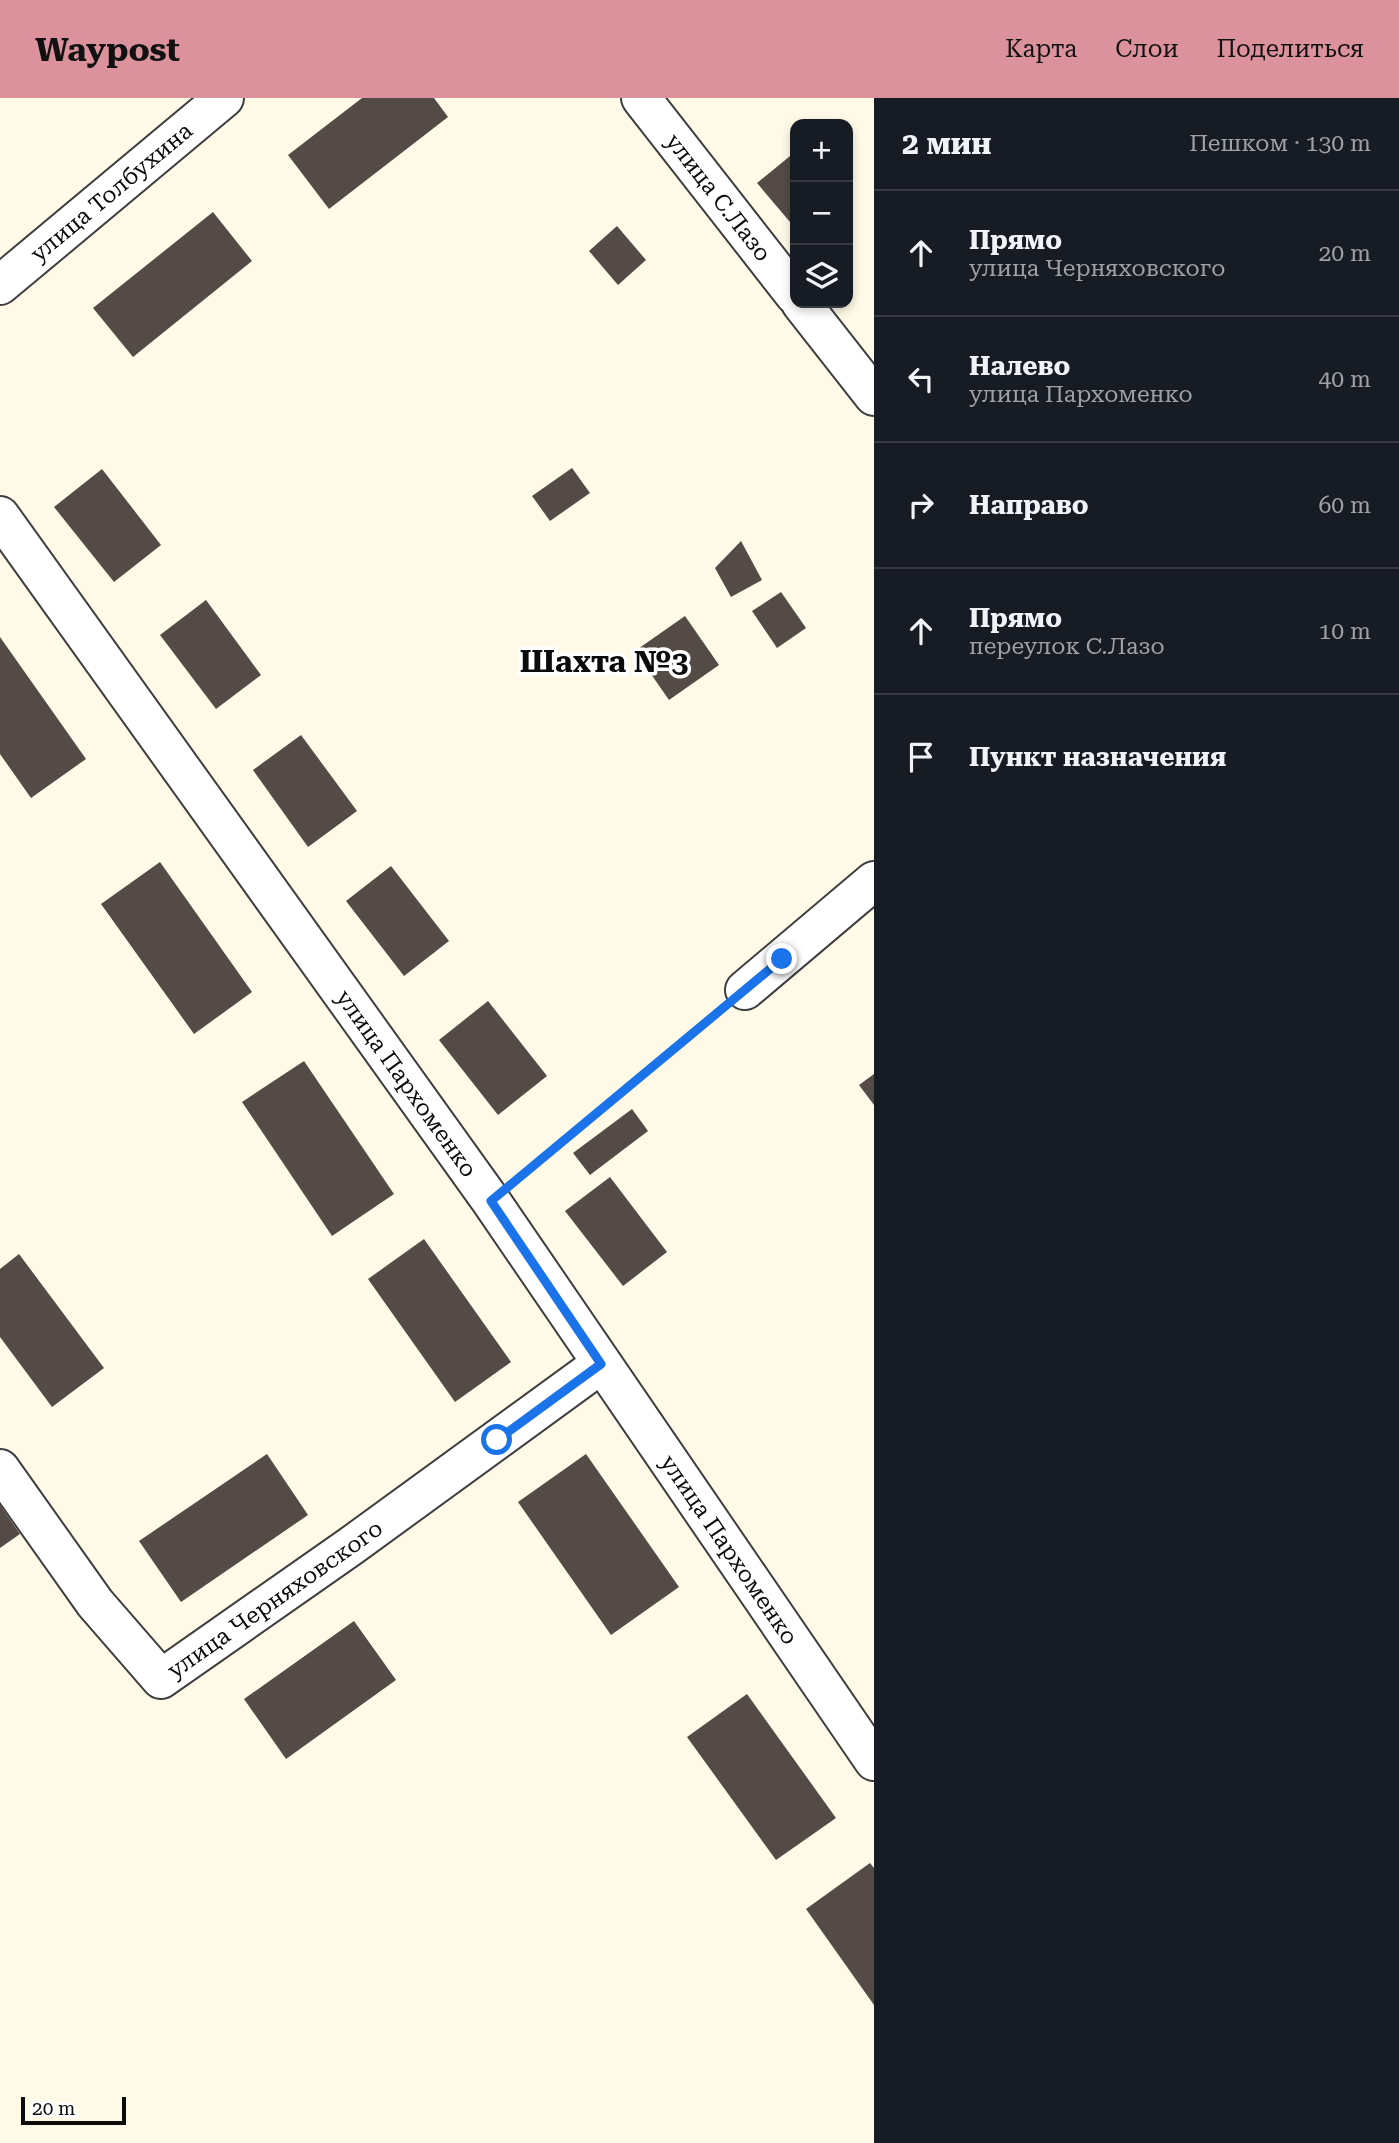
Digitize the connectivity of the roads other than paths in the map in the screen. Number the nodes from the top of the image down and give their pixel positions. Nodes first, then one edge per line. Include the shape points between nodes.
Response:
1 (224, 98) edge
2 (641, 98) edge
3 (0, 285) edge
4 (790, 289) edge
5 (805, 308) edge
6 (874, 396) edge
7 (0, 516) edge
8 (874, 881) edge
9 (745, 990) road end
10 (601, 1364) junction
11 (0, 1469) edge
12 (874, 1761) edge

1 - 3 street, улица Толбухина
2 - 4 street, улица С.Лазо
5 - 6 street
7 - 10 street, улица Пархоменко via 491,1201
8 - 9 street
10 - 11 street, улица Черняховского via 162,1679 95,1603
10 - 12 street, улица Пархоменко

